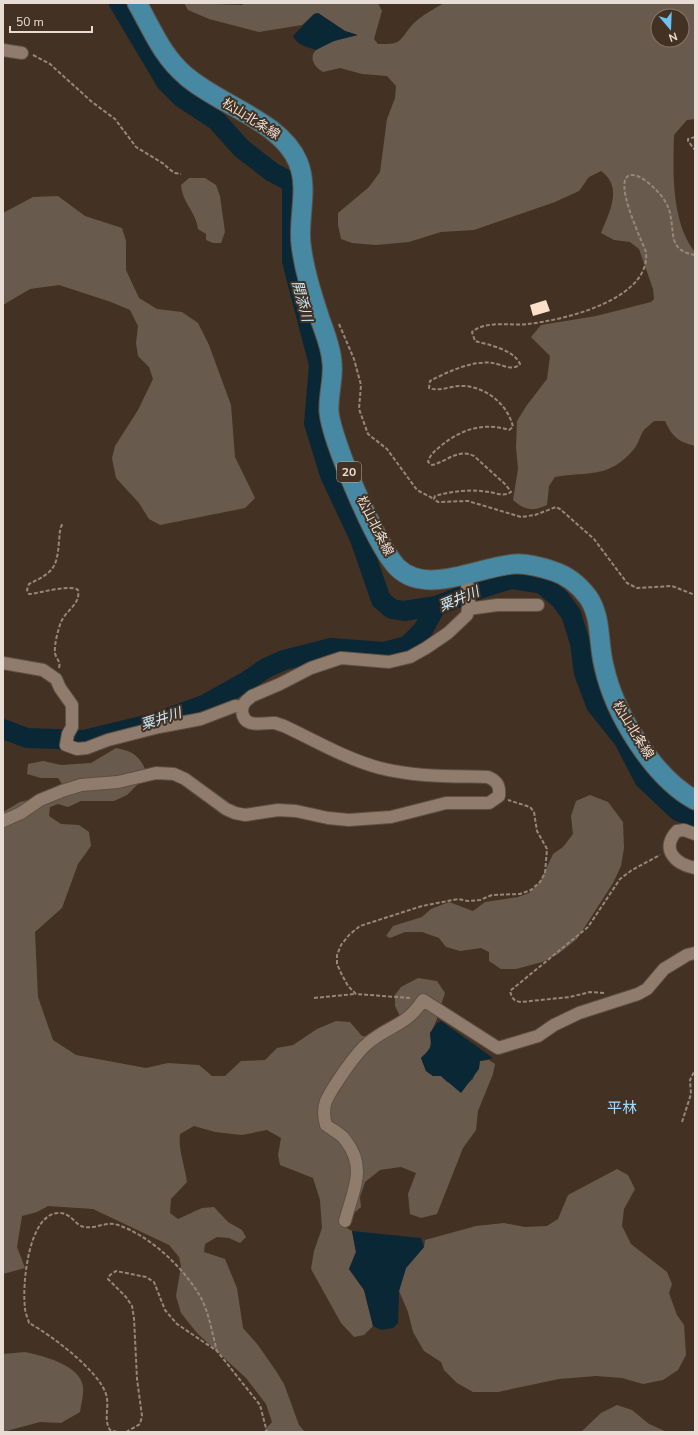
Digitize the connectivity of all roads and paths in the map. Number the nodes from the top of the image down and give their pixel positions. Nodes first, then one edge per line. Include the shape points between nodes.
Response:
1 (137, 3) edge
2 (3, 50) edge
3 (22, 53) joint
4 (695, 137) edge
5 (695, 150) edge
6 (182, 174) dead end
7 (695, 255) edge
8 (338, 322) dead end
9 (434, 499) junction
10 (63, 523) dead end
11 (467, 579) junction
12 (695, 595) edge
13 (468, 605) junction
14 (538, 605) dead end
15 (3, 663) edge
16 (56, 679) junction
17 (242, 707) junction
18 (499, 796) junction
19 (695, 800) edge
20 (3, 821) edge
21 (695, 834) edge
22 (670, 851) junction
23 (695, 868) edge
24 (695, 953) edge
25 (356, 994) junction
26 (625, 997) junction
27 (314, 998) dead end
28 (423, 1000) junction
29 (695, 1070) edge
30 (682, 1122) dead end
31 (345, 1221) dead end
32 (217, 1351) junction
33 (117, 1432) edge
34 (126, 1432) edge
35 (267, 1432) edge

1 - 11 main road, 松山北条線 / 20 via 165,55 184,75 206,92 283,138 298,160 304,181 300,237 304,264 332,362 329,411 334,434 345,462 384,549 398,567 413,578
2 - 3 street
3 - 6 path via 35,55 50,64 115,119 136,147 169,169
4 - 5 path via 688,139
7 - 9 path via 684,253 674,242 668,205 655,188 637,176 626,177 625,195 647,259 634,285 616,298 576,315 527,324 478,326 472,332 475,341 510,353 518,360 518,367 493,363 474,364 430,382 429,388 434,390 461,386 489,393 507,412 513,427 509,430 482,426 463,431 434,452 428,462 432,465 458,454 468,453 511,492 502,494 457,491 441,494
8 - 9 path via 354,359 361,385 359,409 368,434 387,449 417,490
9 - 12 path via 443,503 468,501 521,517 560,508 594,539 628,583 637,588 672,586
10 - 16 path via 54,567 51,572 27,586 29,594 69,587 78,590 76,602 61,623 55,650 60,664
11 - 13 street
11 - 19 main road, 松山北条線 / 20 via 499,566 518,563 558,572 574,583 588,598 597,618 603,663 614,702 660,773 673,786
13 - 14 street
13 - 17 street via 466,615 448,633 410,657 389,662 340,658 311,668 252,696
15 - 16 street via 44,670
16 - 17 street via 72,705 72,727 66,745 77,749 159,727 201,719 235,706
17 - 18 street via 245,720 252,724 275,723 284,726 339,754 380,768 403,772 488,777 499,786
18 - 20 street via 489,803 446,803 391,817 372,819 328,818 278,810 245,815 226,809 185,779 174,774 156,773 62,791
18 - 25 path via 530,807 534,812 538,831 547,849 545,873 540,882 531,890 520,894 492,895 468,901 458,899 422,906 360,926 345,940 337,955 341,973
21 - 22 street via 684,830 677,831 672,836
22 - 23 street via 680,864
22 - 26 path via 650,859 620,879 588,927 510,991 511,997 521,1002 570,997 590,992
24 - 26 street via 664,969 647,989
25 - 27 path
25 - 28 path
26 - 28 street via 579,1013 538,1036 498,1048
28 - 31 street via 409,1018 366,1044 325,1102 326,1125 346,1140 357,1161 358,1174
29 - 30 path via 690,1080 691,1094
32 - 33 path via 200,1296 185,1275 142,1236 116,1225 82,1227 70,1216 59,1213 41,1221 28,1251 25,1308 29,1323 67,1349 95,1377 104,1389 108,1401 107,1426
32 - 34 path via 177,1324 165,1310 154,1282 146,1277 116,1271 110,1275 108,1278 111,1283 132,1306 134,1318 136,1372 142,1416 140,1424
32 - 35 path via 260,1405

